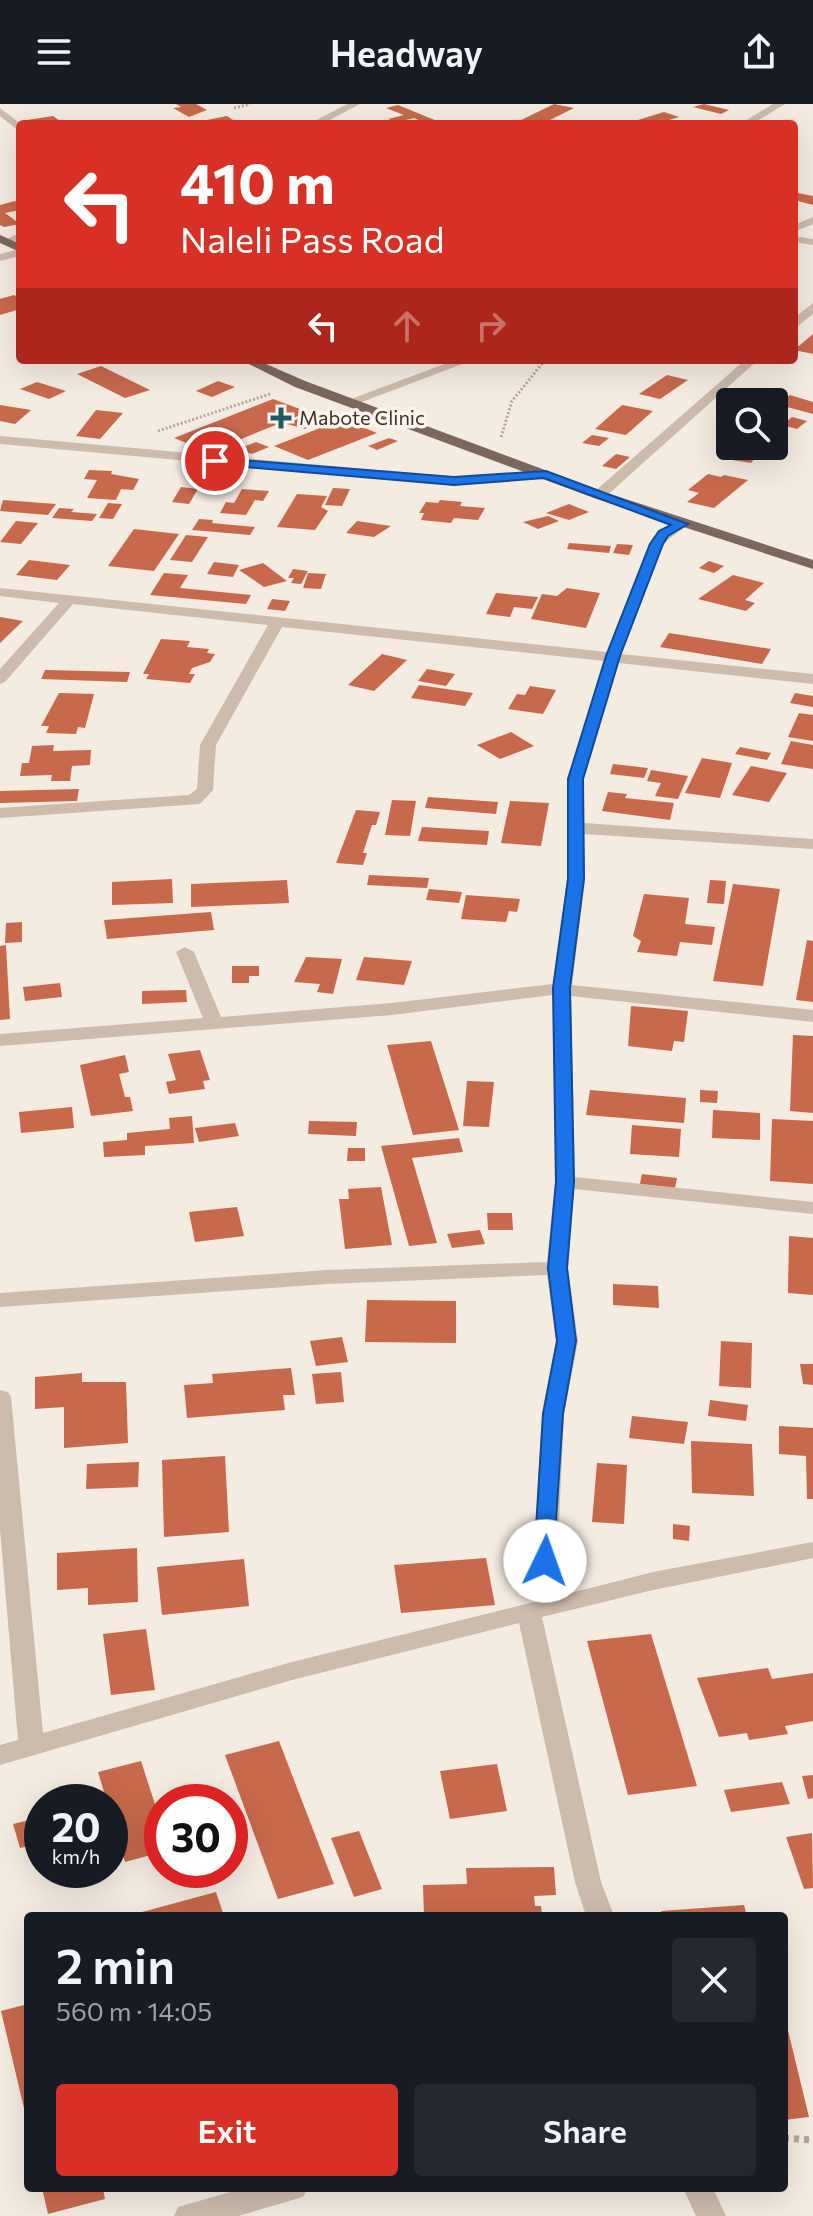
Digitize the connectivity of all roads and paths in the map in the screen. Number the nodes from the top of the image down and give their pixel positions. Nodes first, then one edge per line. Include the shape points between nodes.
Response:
1 (250, 104) edge
2 (329, 104) edge
3 (780, 104) edge
4 (352, 106) edge
5 (234, 108) dead end
6 (0, 111) edge
7 (322, 120) edge
8 (752, 120) edge
9 (16, 125) edge
10 (813, 307) edge
11 (798, 321) edge
12 (256, 364) edge
13 (456, 364) edge
14 (542, 364) edge
15 (747, 364) edge
16 (300, 384) junction
17 (349, 402) junction
18 (158, 432) dead end
19 (0, 440) edge
20 (498, 458) junction
21 (546, 474) junction
22 (599, 495) junction
23 (681, 524) junction
24 (810, 560) edge
25 (0, 592) edge
26 (70, 599) junction
27 (278, 621) junction
28 (613, 656) junction
29 (0, 679) edge
30 (813, 679) edge
31 (0, 813) edge
32 (578, 828) junction
33 (813, 844) edge
34 (185, 952) dead end
35 (562, 988) junction
36 (813, 1016) edge
37 (214, 1022) junction
38 (0, 1040) edge
39 (565, 1182) junction
40 (813, 1208) edge
41 (557, 1268) junction
42 (0, 1300) edge
43 (0, 1397) edge
44 (813, 1550) edge
45 (540, 1609) junction
46 (31, 1746) junction
47 (0, 1755) edge
48 (599, 1912) edge
49 (788, 2138) edge
50 (813, 2140) edge
51 (278, 2192) edge
52 (700, 2192) edge
53 (189, 2216) edge
54 (711, 2216) edge

1 - 5 path
2 - 4 street
3 - 8 street
4 - 7 street
6 - 9 street
10 - 11 street
12 - 16 main road
13 - 17 street
14 - 20 path via 512,401
15 - 22 street
16 - 17 main road
16 - 18 path
17 - 20 main road
19 - 21 street via 438,480
20 - 21 main road
21 - 22 main road
22 - 23 main road
23 - 24 main road
23 - 28 street via 656,544
25 - 26 street
26 - 27 street
26 - 29 street
27 - 28 street
27 - 31 street via 208,745 205,790 194,800
28 - 30 street
28 - 32 street via 576,779
32 - 33 street
32 - 35 street
34 - 37 street
35 - 36 street
35 - 37 street via 392,1009
35 - 39 street
37 - 38 street
39 - 40 street
39 - 41 street
41 - 42 street via 327,1277
41 - 45 street via 567,1341 553,1414
43 - 46 street
44 - 45 street
45 - 46 street via 292,1671
45 - 48 street via 588,1882
46 - 47 street
49 - 50 path
51 - 53 street
52 - 54 street

